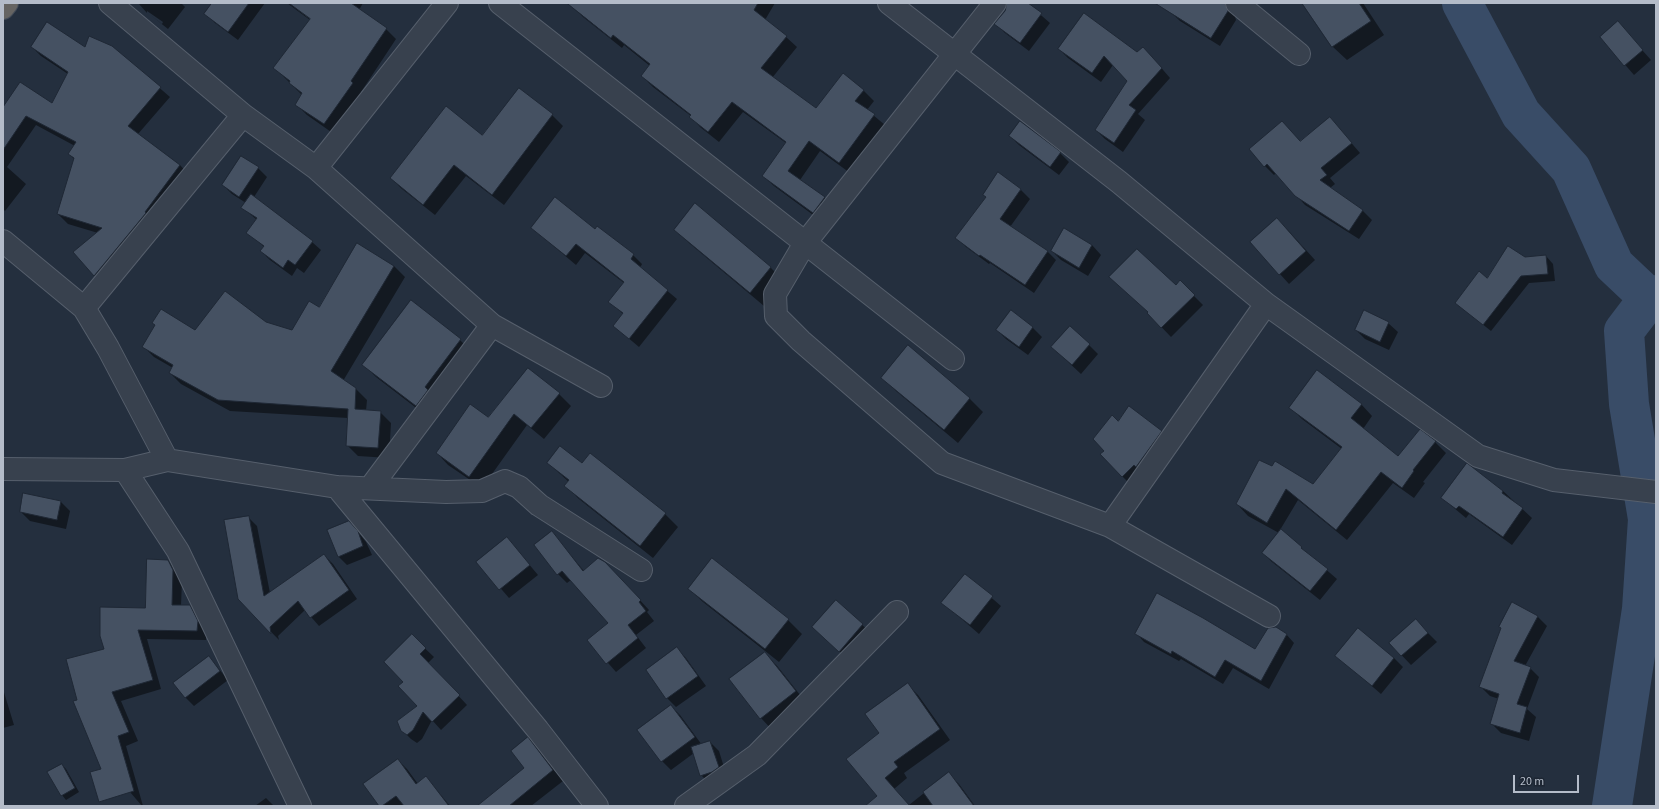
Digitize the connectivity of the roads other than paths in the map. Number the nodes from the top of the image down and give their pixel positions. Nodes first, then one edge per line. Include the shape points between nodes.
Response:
1 (7, 3) edge
2 (110, 3) edge
3 (447, 3) edge
4 (500, 3) edge
5 (889, 3) edge
6 (996, 3) edge
7 (1237, 3) edge
8 (3, 8) edge
9 (955, 53) junction
10 (1298, 54) dead end
11 (244, 115) junction
12 (316, 168) junction
13 (3, 241) edge
14 (805, 243) junction
15 (1266, 304) junction
16 (84, 308) junction
17 (492, 325) junction
18 (953, 359) dead end
19 (601, 386) dead end
20 (167, 460) junction
21 (3, 469) edge
22 (125, 470) junction
23 (337, 487) junction
24 (370, 488) junction
25 (1656, 492) edge
26 (1110, 526) junction
27 (641, 570) dead end
28 (897, 612) dead end
29 (1269, 616) dead end
30 (300, 806) edge
31 (597, 806) edge
32 (686, 806) edge

1 - 8 highway
2 - 11 street
3 - 12 street
4 - 14 street
5 - 9 street
6 - 9 street
7 - 10 street
9 - 14 street
9 - 15 street via 1119,182
11 - 12 street
11 - 16 street
12 - 17 street
13 - 16 street
14 - 18 street
14 - 26 street via 775,294 776,316 801,341 942,463
15 - 25 street via 1478,456 1554,480
15 - 26 street
16 - 20 street
17 - 19 street
17 - 24 street
20 - 22 street
20 - 23 street
21 - 22 street
22 - 30 street via 178,551
23 - 24 street
23 - 31 street via 538,730
24 - 27 street via 482,491 505,481 519,486 539,505
26 - 29 street
28 - 32 street via 757,755

